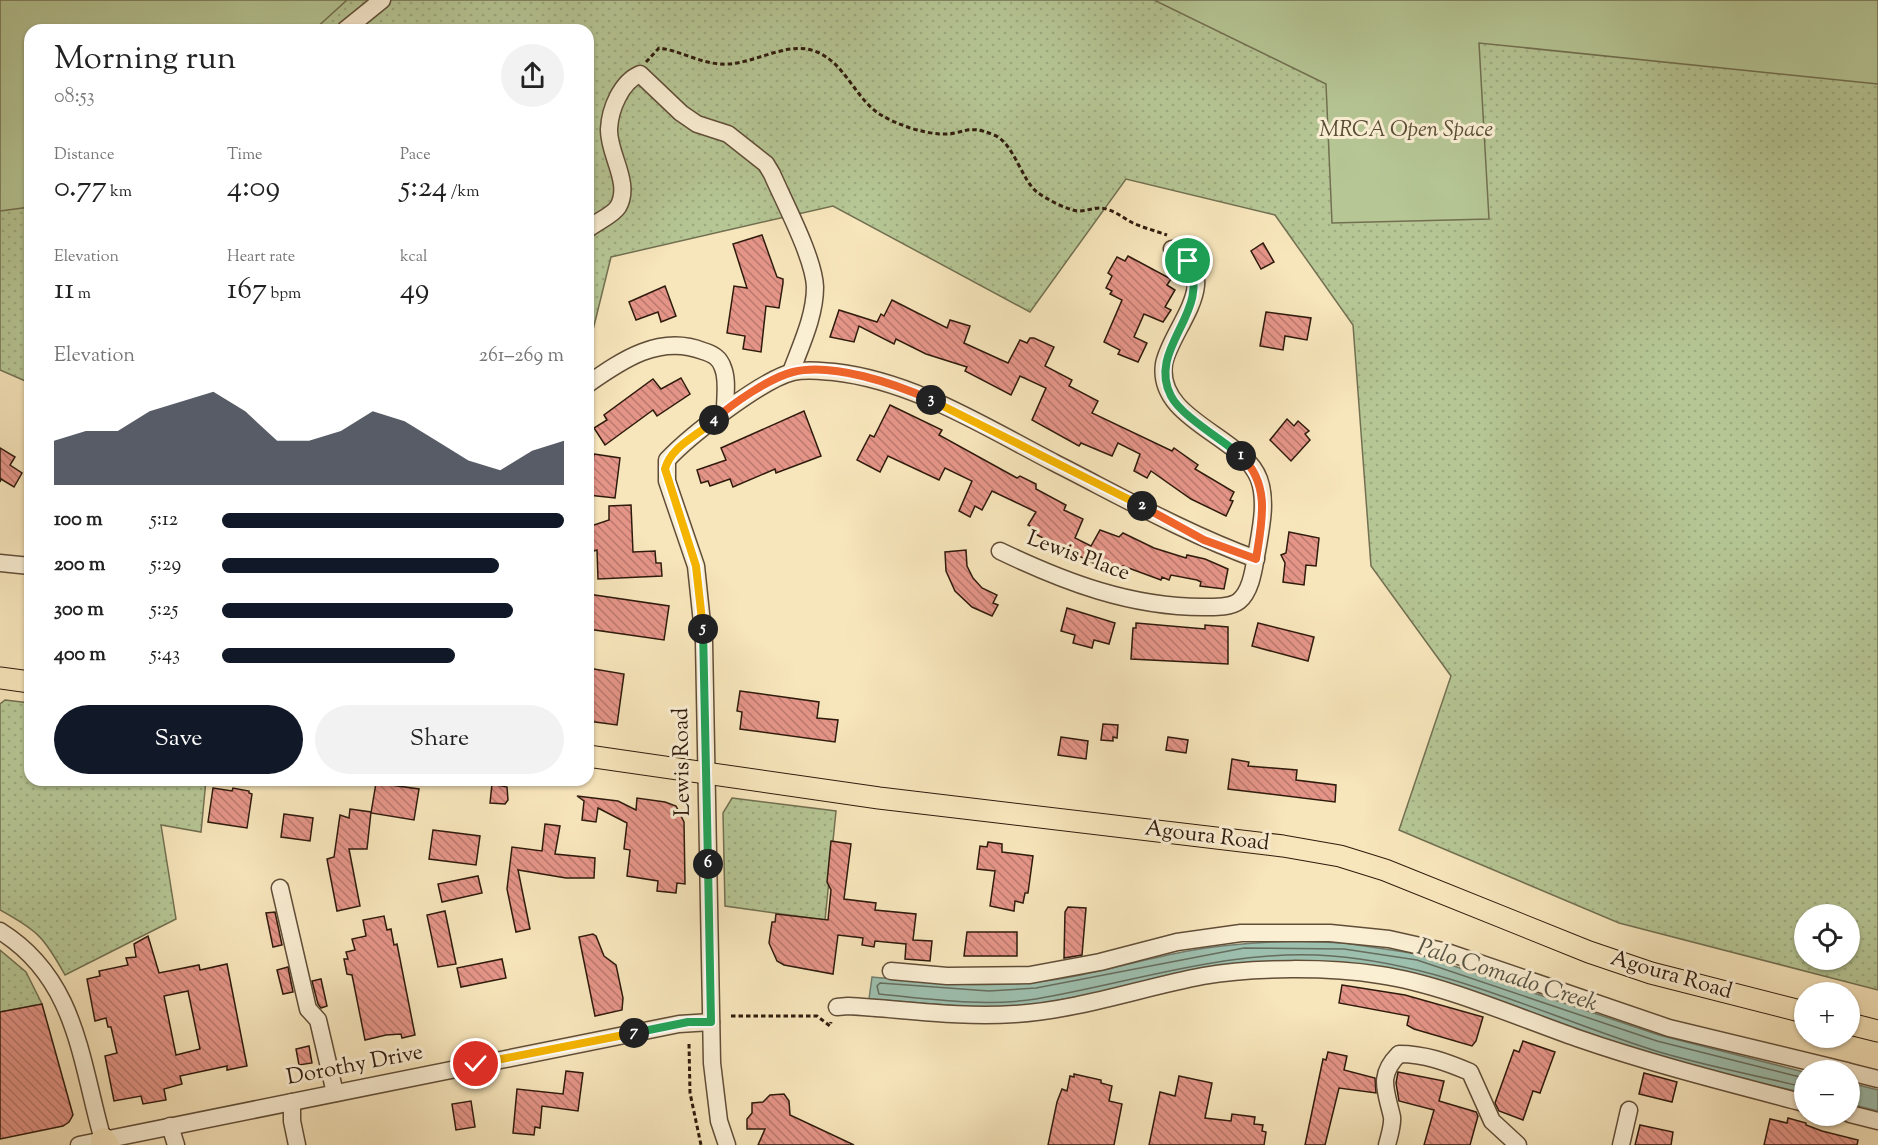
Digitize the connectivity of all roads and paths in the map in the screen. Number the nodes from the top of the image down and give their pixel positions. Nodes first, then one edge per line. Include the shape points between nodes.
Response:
1 (382, 0) edge
2 (352, 24) edge
3 (640, 74) junction
4 (594, 225) edge
5 (1172, 249) joint
6 (791, 372) junction
7 (594, 380) edge
8 (725, 410) junction
9 (1000, 551) dead end
10 (1256, 559) junction
11 (0, 563) edge
12 (24, 565) edge
13 (0, 678) edge
14 (24, 681) edge
15 (594, 757) edge
16 (706, 771) junction
17 (280, 888) dead end
18 (0, 931) edge
19 (891, 970) dead end
20 (837, 1007) joint
21 (1794, 1009) edge
22 (731, 1016) dead end
23 (711, 1022) junction
24 (1860, 1026) edge
25 (1878, 1031) edge
26 (689, 1044) dead end
27 (1802, 1060) edge
28 (1860, 1074) edge
29 (1878, 1079) edge
30 (335, 1093) junction
31 (1794, 1100) edge
32 (292, 1101) junction
33 (1629, 1110) dead end
34 (1860, 1116) edge
35 (1878, 1121) edge
36 (170, 1126) junction
37 (104, 1143) edge
38 (79, 1145) edge
39 (176, 1145) edge
40 (297, 1145) edge
41 (701, 1145) edge
42 (727, 1145) edge
43 (1387, 1145) edge
44 (1518, 1145) edge
45 (1621, 1145) edge

1 - 2 street
3 - 4 street via 626,84 618,97 609,130 621,180 619,204
3 - 5 path via 648,57 659,48 700,61 729,64 760,59 786,49 817,51 834,62 855,92 881,115 918,130 943,134 970,128 997,136 1035,191 1077,211 1108,209 1171,237
3 - 6 street via 681,113 697,124 728,134 766,164 772,174 811,267 815,286 808,327
5 - 10 street via 1188,261 1196,289 1164,364 1166,381 1171,398 1229,445 1258,476 1262,525
6 - 8 street, Lewis Road
6 - 10 street via 843,374 899,386 1204,540
7 - 8 street via 650,348 692,346 716,356 723,367
8 - 16 street, Lewis Road via 676,450 665,469 696,566 704,642
9 - 10 street, Lewis Place via 1059,579 1098,592 1182,607 1238,602 1252,577
11 - 12 street
13 - 14 main road
15 - 16 main road, Agoura Road
16 - 21 main road, Agoura Road via 879,798 1271,844 1340,856 1651,973
16 - 23 street, Lewis Road
17 - 30 street via 308,1009 318,1020
18 - 37 street via 23,946 43,967 69,1012
19 - 27 street via 947,976 1030,975 1177,942 1265,931 1330,933 1389,939 1447,952 1669,1028
20 - 22 path via 827,1014 830,1026 817,1016
20 - 31 street via 1014,1014 1059,1009 1225,974 1331,971 1381,975 1667,1068
23 - 30 street, Dorothy Drive via 679,1024
23 - 42 street, Lewis Road via 717,1102
24 - 25 main road
26 - 41 path via 690,1093
28 - 29 street
30 - 32 street, Dorothy Drive
32 - 36 street, Dorothy Drive
32 - 40 street
33 - 45 street
34 - 35 street
36 - 37 street, Dorothy Drive
36 - 39 street
37 - 38 street, Dorothy Drive
43 - 44 street via 1392,1119 1384,1089 1388,1065 1399,1054 1443,1060 1470,1072 1492,1121

